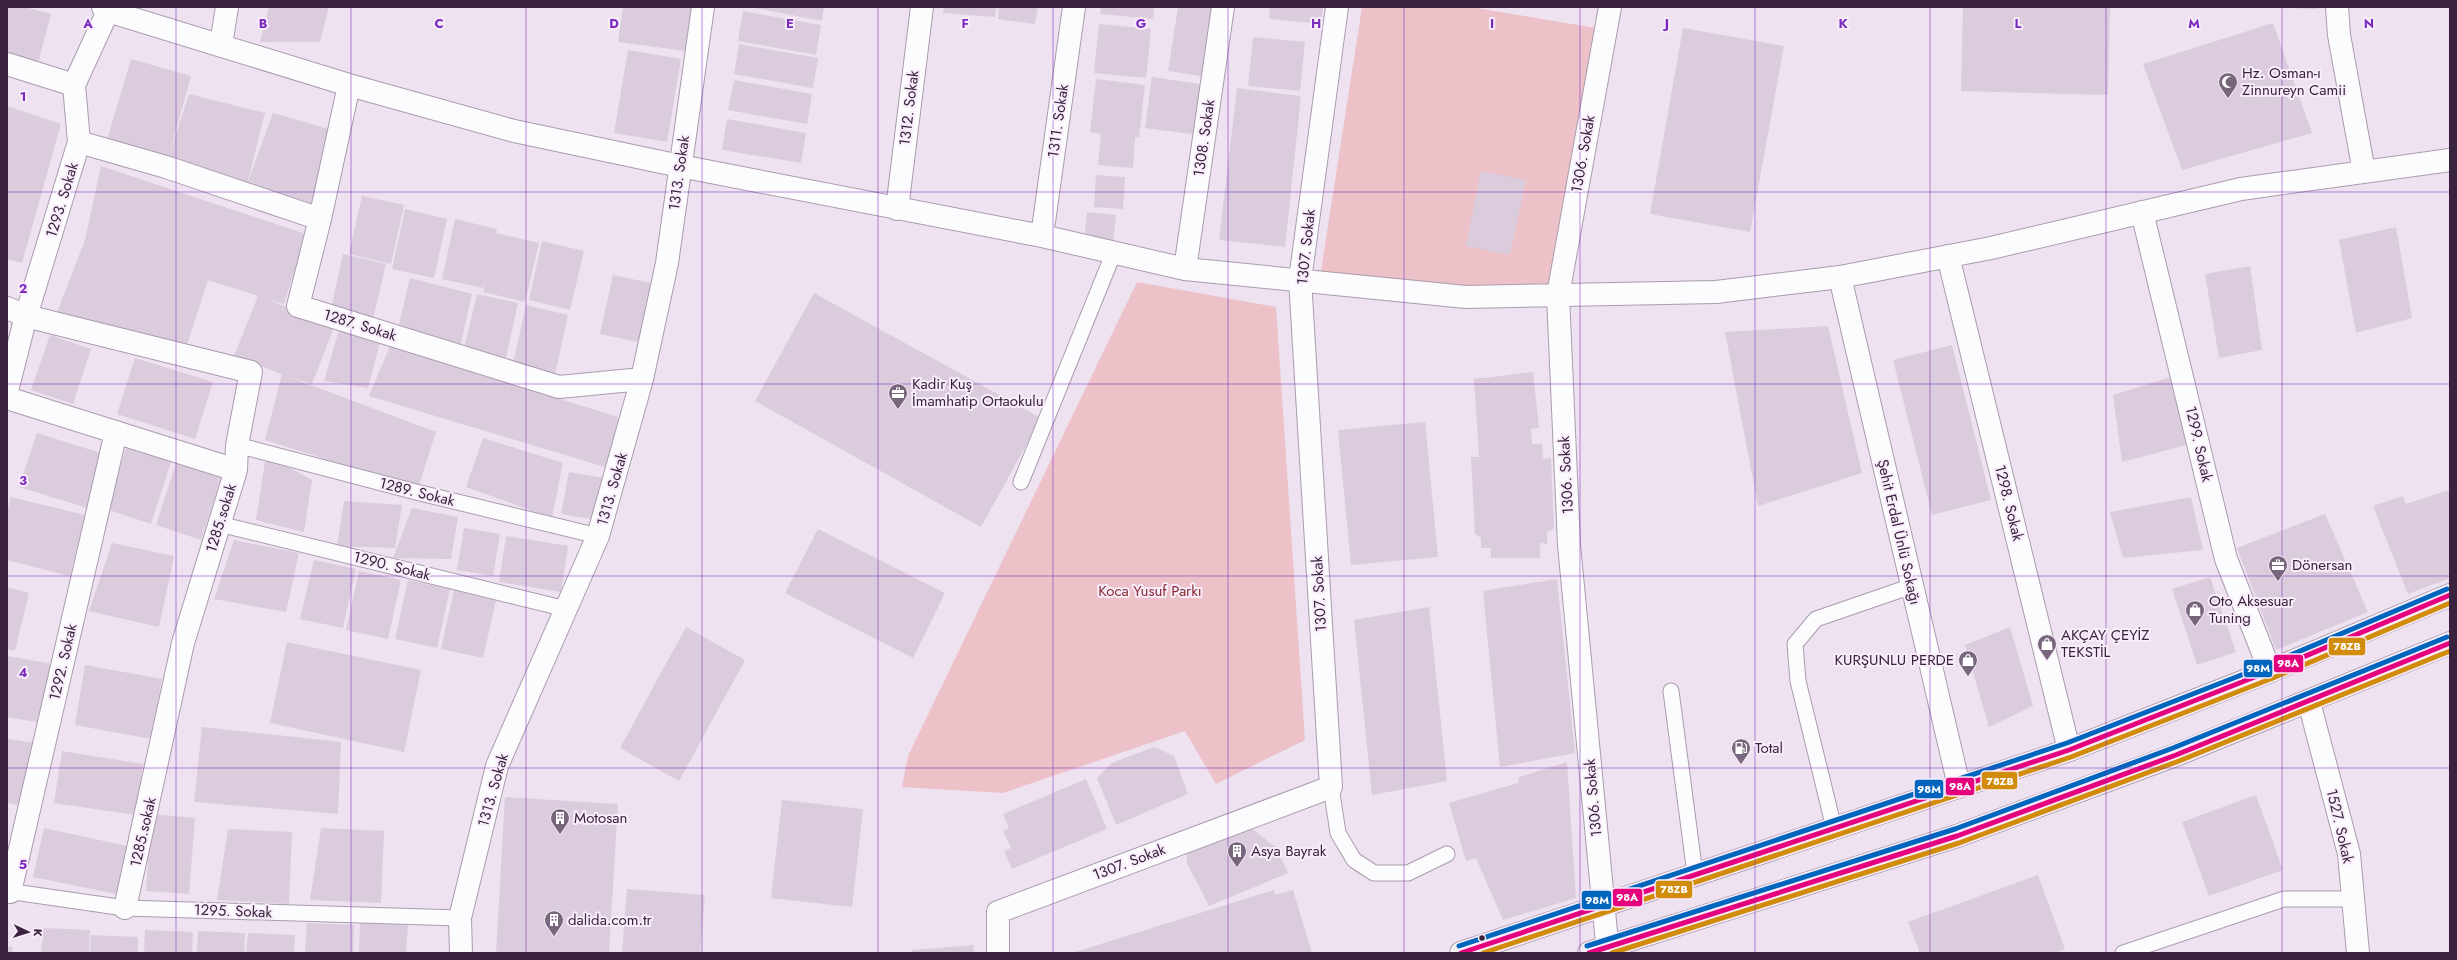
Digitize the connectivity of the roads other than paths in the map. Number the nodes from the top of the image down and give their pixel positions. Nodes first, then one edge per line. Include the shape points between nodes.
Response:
1 (227, 7) edge
2 (703, 7) edge
3 (922, 7) edge
4 (1074, 7) edge
5 (1223, 7) edge
6 (1337, 7) edge
7 (1610, 7) edge
8 (2337, 7) edge
9 (105, 9) edge
10 (221, 45) junction
11 (7, 64) edge
12 (74, 85) junction
13 (349, 85) junction
14 (79, 142) junction
15 (2450, 160) edge
16 (680, 166) junction
17 (2364, 172) junction
18 (897, 210) junction
19 (2142, 212) junction
20 (320, 219) junction
21 (1042, 236) junction
22 (1114, 252) junction
23 (1948, 256) junction
24 (1185, 269) junction
25 (1840, 277) junction
26 (1300, 280) junction
27 (1558, 295) junction
28 (14, 314) edge
29 (642, 379) junction
30 (7, 391) edge
31 (7, 398) edge
32 (116, 432) junction
33 (237, 445) junction
34 (236, 470) junction
35 (1021, 482) dead end
36 (219, 524) junction
37 (598, 536) junction
38 (1912, 586) junction
39 (2450, 595) edge
40 (566, 609) junction
41 (2450, 643) edge
42 (2270, 671) junction
43 (1671, 691) dead end
44 (2309, 702) junction
45 (2069, 750) junction
46 (1959, 786) junction
47 (1330, 787) junction
48 (1834, 828) junction
49 (1447, 854) dead end
50 (1695, 874) junction
51 (8, 892) edge
52 (2354, 899) junction
53 (1603, 905) junction
54 (125, 908) junction
55 (460, 918) junction
56 (1602, 951) edge
57 (461, 953) edge
58 (998, 953) edge
59 (1461, 953) edge
60 (2123, 953) edge
61 (2358, 953) edge

1 - 10 street
2 - 16 street, 1313. Sokak
3 - 18 street, 1312. Sokak
4 - 21 street, 1311. Sokak
5 - 24 street, 1308. Sokak
6 - 26 street, 1307. Sokak
7 - 27 street, 1306. Sokak
8 - 17 street
9 - 10 street
9 - 12 street, 1293. Sokak
10 - 13 street
11 - 12 street
12 - 14 street, 1293. Sokak
13 - 16 street via 514,131
13 - 20 street, 1287. Sokak
14 - 20 street via 166,167
14 - 28 street, 1293. Sokak
15 - 17 street
16 - 18 street
16 - 29 street, 1313. Sokak via 667,263
17 - 19 street via 2241,188
18 - 21 street
19 - 23 street
19 - 42 street, 1299. Sokak via 2226,559
20 - 29 street, 1287. Sokak via 298,306 559,387
21 - 22 street
22 - 24 street
22 - 35 lane
23 - 25 street
23 - 45 street, 1298. Sokak
24 - 26 street
25 - 27 street via 1716,292
25 - 38 street, Şehit Erdal Ünlü Sokağı
26 - 27 street via 1466,296
26 - 47 street, 1307. Sokak
27 - 53 street, 1306. Sokak via 1569,545
28 - 30 street, 1293. Sokak
28 - 33 street, 1285.sokak via 251,372
29 - 37 street, 1313. Sokak
31 - 32 street
32 - 34 street
32 - 51 street, 1292. Sokak
33 - 34 street, 1285.sokak
33 - 37 lane, 1289. Sokak
34 - 36 street, 1285.sokak
36 - 40 lane, 1290. Sokak
36 - 54 street, 1285.sokak via 183,643
37 - 40 street, 1313. Sokak
38 - 46 street, Şehit Erdal Ünlü Sokağı
38 - 48 lane via 1816,619 1794,644 1798,681
39 - 42 main road
40 - 55 street, 1313. Sokak via 497,766
41 - 44 main road
42 - 45 main road
43 - 50 lane
44 - 52 street, 1527. Sokak via 2349,854
44 - 56 main road via 2176,755 1957,836
45 - 46 main road
46 - 48 main road
47 - 49 lane via 1338,833 1354,860 1374,873 1408,873
47 - 58 street, 1307. Sokak via 998,912
48 - 50 main road
50 - 53 main road
51 - 54 lane, 1295. Sokak
52 - 60 lane via 2284,899
52 - 61 street, 1527. Sokak
53 - 56 street, 1306. Sokak
53 - 59 main road
54 - 55 lane, 1295. Sokak
55 - 57 street, 1313. Sokak

